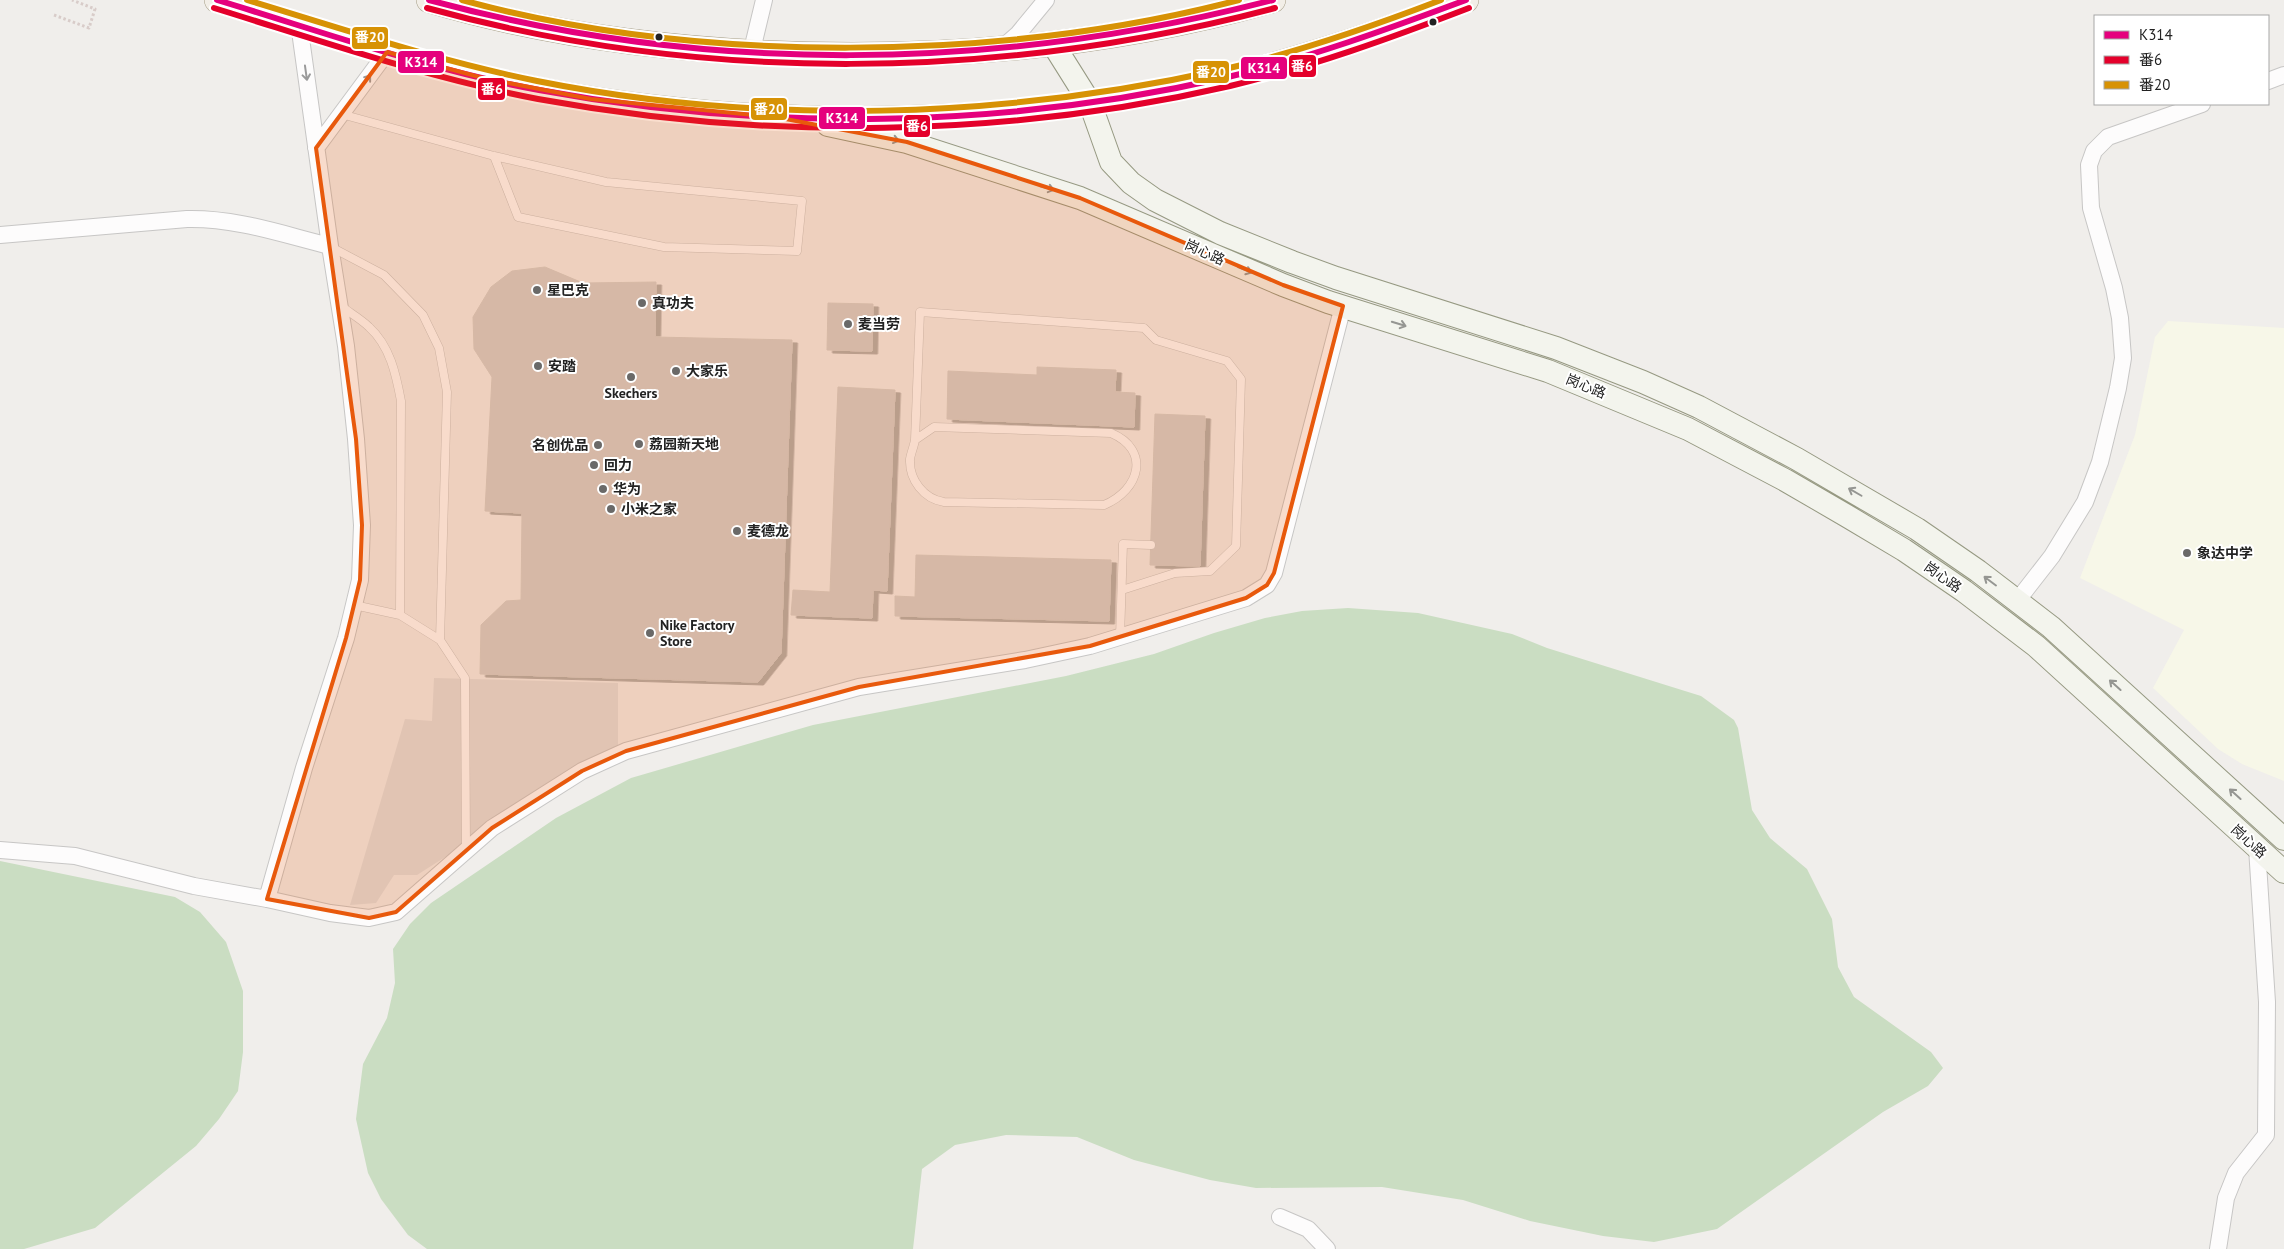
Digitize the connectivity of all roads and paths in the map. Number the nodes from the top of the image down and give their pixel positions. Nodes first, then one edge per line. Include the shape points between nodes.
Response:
1 (72, 0) edge
2 (217, 0) edge
3 (429, 0) edge
4 (764, 0) edge
5 (1046, 0) edge
6 (1273, 0) edge
7 (1466, 0) edge
8 (54, 15) dead end
9 (299, 24) junction
10 (1053, 44) junction
11 (1000, 50) junction
12 (388, 52) junction
13 (751, 54) junction
14 (2284, 75) edge
15 (2269, 81) edge
16 (1090, 103) junction
17 (2199, 105) edge
18 (341, 114) junction
19 (775, 117) junction
20 (316, 148) junction
21 (494, 156) junction
22 (0, 235) edge
23 (330, 246) junction
24 (339, 305) junction
25 (1343, 306) junction
26 (915, 440) junction
27 (1151, 545) dead end
28 (1122, 590) junction
29 (2017, 601) junction
30 (354, 605) junction
31 (400, 615) junction
32 (1120, 637) junction
33 (440, 640) junction
34 (2258, 816) junction
35 (2284, 822) edge
36 (2284, 839) edge
37 (2257, 848) junction
38 (0, 850) edge
39 (466, 851) junction
40 (2284, 872) edge
41 (267, 899) junction
42 (1280, 1217) dead end
43 (1326, 1249) edge
44 (2218, 1249) edge

1 - 8 path via 95,9 89,28
2 - 9 main road
3 - 13 main road via 600,39
4 - 13 street
5 - 11 street
6 - 10 main road via 1170,25
7 - 16 main road via 1276,65 1183,87
9 - 12 main road
9 -> 20 street
10 - 11 main road
10 - 16 street, 岗心路
11 - 13 main road via 892,55
18 -> 12 street
12 - 19 main road via 483,78 591,99 683,111
14 - 15 street
16 - 19 main road via 938,117
29 -> 16 street, 岗心路 via 1918,530 1797,458 1698,407 1556,348 1292,262 1220,233 1155,200 1131,183 1112,162
17 - 29 street via 2108,137 2094,151 2089,165 2091,208 2120,318 2123,358 2118,388 2100,462 2085,502 2052,556
18 - 20 street
18 - 21 lane
19 -> 25 street, 岗心路 via 848,128 907,142 1080,198 1283,285
20 - 23 street
21 - 21 lane via 606,182 802,200 797,251 664,246 518,217
22 - 23 street via 214,218
23 - 24 street
23 - 33 lane via 384,275 423,315 439,348 447,392
24 - 30 street via 356,439 362,525 360,580
24 - 31 lane via 370,327 386,349 397,378 401,401
25 - 32 street via 1274,573 1267,585 1246,598
25 -> 37 street, 岗心路 via 1548,371 1633,405 1688,429 1847,516 1964,591 2036,646
26 - 26 lane via 910,460 914,478 922,492 933,500 944,502 1104,505 1117,500 1137,473 1136,457 1130,445 1111,433 934,427
26 - 28 lane via 920,312 1144,328 1156,340 1227,362 1241,379 1236,546 1210,571 1175,573
27 - 28 lane via 1123,544
28 - 32 lane
34 -> 29 street, 岗心路 via 2051,627
30 - 31 lane
30 - 41 street
31 - 33 lane
32 - 39 street via 1025,660 859,687 635,748 582,771 492,828
33 - 39 lane via 466,678
34 - 35 street
34 - 36 street, 岗心路
37 - 40 street, 岗心路
37 - 44 street via 2267,1002 2266,1135 2236,1173 2226,1198
38 - 41 street via 75,856 194,886
39 - 41 street via 396,912 369,918
42 - 43 street via 1308,1229

